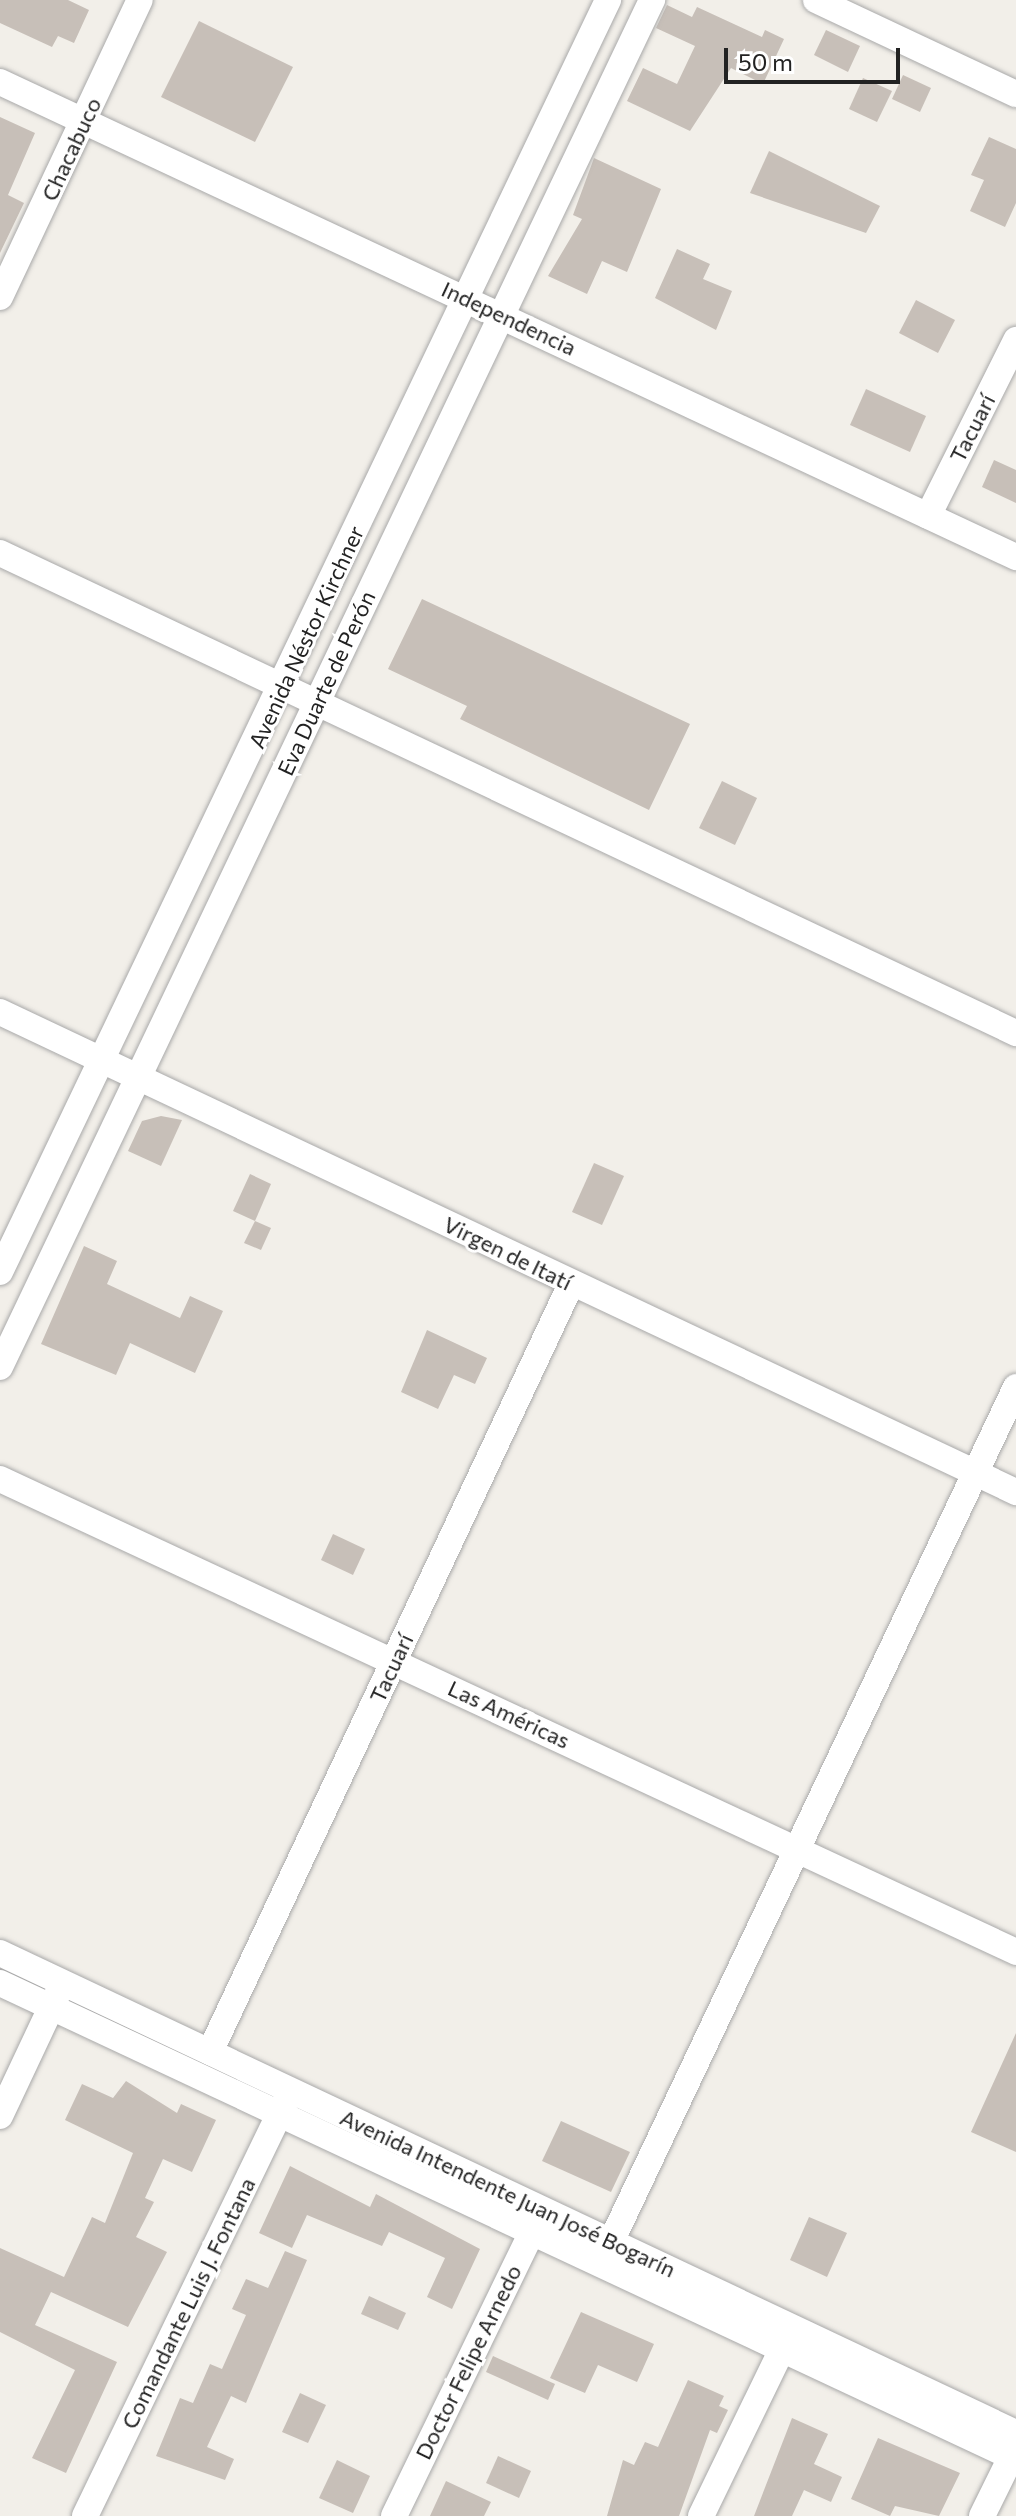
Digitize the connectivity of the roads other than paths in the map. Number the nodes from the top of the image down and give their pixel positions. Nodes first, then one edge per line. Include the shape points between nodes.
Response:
1 (140, 0) edge
2 (608, 0) edge
3 (652, 0) edge
4 (816, 0) edge
5 (0, 82) edge
6 (1016, 94) edge
7 (84, 122) junction
8 (0, 297) edge
9 (466, 298) junction
10 (502, 315) junction
11 (1016, 340) edge
12 (928, 516) junction
13 (0, 553) edge
14 (1016, 557) edge
15 (281, 690) junction
16 (315, 706) junction
17 (0, 1012) edge
18 (1016, 1033) edge
19 (102, 1060) junction
20 (138, 1077) junction
21 (0, 1272) edge
22 (571, 1284) junction
23 (0, 1367) edge
24 (1016, 1387) edge
25 (976, 1473) junction
26 (0, 1479) edge
27 (1016, 1492) edge
28 (394, 1661) junction
29 (798, 1847) junction
30 (1016, 1952) edge
31 (0, 1953) edge
32 (63, 1982) junction
33 (0, 1983) edge
34 (52, 2007) junction
35 (210, 2052) junction
36 (285, 2102) junction
37 (0, 2116) edge
38 (537, 2221) junction
39 (611, 2242) junction
40 (787, 2338) junction
41 (1015, 2449) edge
42 (85, 2516) edge
43 (394, 2516) edge
44 (701, 2516) edge
45 (982, 2516) edge

1 - 7 street, Chacabuco
2 - 9 street, Avenida Néstor Kirchner
3 - 10 street, Eva Duarte de Perón
4 - 6 street
5 - 7 street, Independencia
7 - 8 street, Chacabuco
7 - 9 street, Independencia
9 - 10 street, Independencia
9 - 15 street, Avenida Néstor Kirchner
10 - 12 street, Independencia
10 - 16 street, Eva Duarte de Perón
11 - 12 street, Tacuarí
12 - 14 street, Independencia
13 - 15 street
15 - 16 street
15 - 19 street, Avenida Néstor Kirchner
16 - 18 street
16 - 20 street, Eva Duarte de Perón
17 - 19 street, Virgen de Itatí
19 - 20 street, Virgen de Itatí
19 - 21 street, Avenida Néstor Kirchner
20 - 22 street, Virgen de Itatí
20 - 23 street, Eva Duarte de Perón
22 - 25 street, Virgen de Itatí
22 - 28 street, Tacuarí
24 - 25 street
25 - 27 street, Virgen de Itatí
25 - 29 street
26 - 28 street, Las Américas
28 - 29 street, Las Américas
28 - 35 street, Tacuarí
29 - 30 street, Las Américas
29 - 39 street
31 - 32 street, Avenida Intendente Juan José Bogarín
32 - 34 street
32 - 35 street, Avenida Intendente Juan José Bogarín
33 - 34 street, Avenida Intendente Juan José Bogarín
34 - 36 street, Avenida Intendente Juan José Bogarín
34 - 37 street
35 - 36 street, Avenida Intendente Juan José Bogarín
36 - 38 street, Avenida Intendente Juan José Bogarín
36 - 42 street, Comandante Luis J. Fontana
38 - 39 street, Avenida Intendente Juan José Bogarín
38 - 40 street, Avenida Intendente Juan José Bogarín
38 - 43 street, Doctor Felipe Arnedo
39 - 40 street, Avenida Intendente Juan José Bogarín
40 - 41 street, Avenida Intendente Juan José Bogarín
40 - 44 street
41 - 45 street

